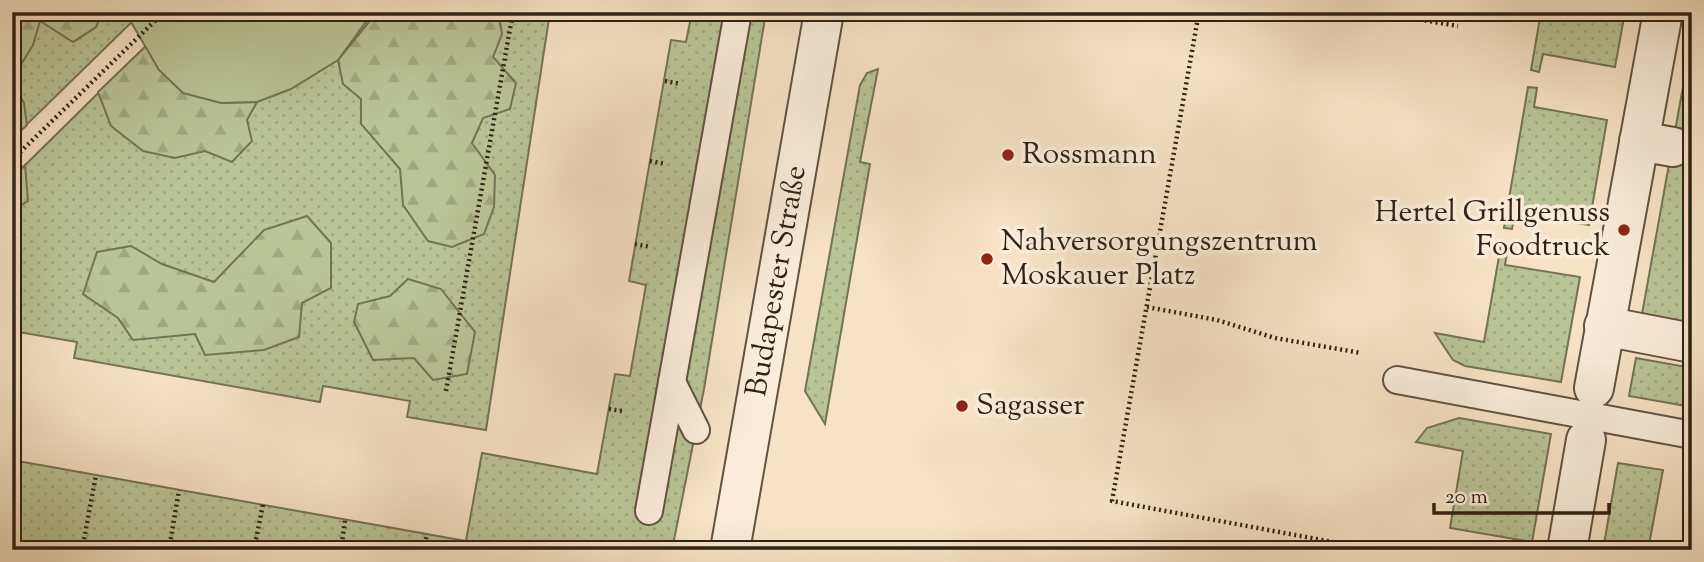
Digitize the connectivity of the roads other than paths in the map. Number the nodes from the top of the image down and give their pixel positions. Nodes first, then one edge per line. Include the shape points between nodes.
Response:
1 (738, 12) edge
2 (824, 12) edge
3 (1663, 12) edge
4 (1604, 326) junction
5 (1692, 343) edge
6 (1397, 380) dead end
7 (672, 382) junction
8 (1594, 388) dead end
9 (696, 430) dead end
10 (1692, 435) edge
11 (1586, 440) dead end
12 (649, 511) dead end
13 (730, 550) edge
14 (1567, 550) edge

1 - 7 lane
2 - 13 street, Budapester Straße
3 - 4 street via 1656,144
4 - 5 street
4 - 8 street
6 - 10 lane
7 - 9 lane
7 - 12 lane
11 - 14 street

